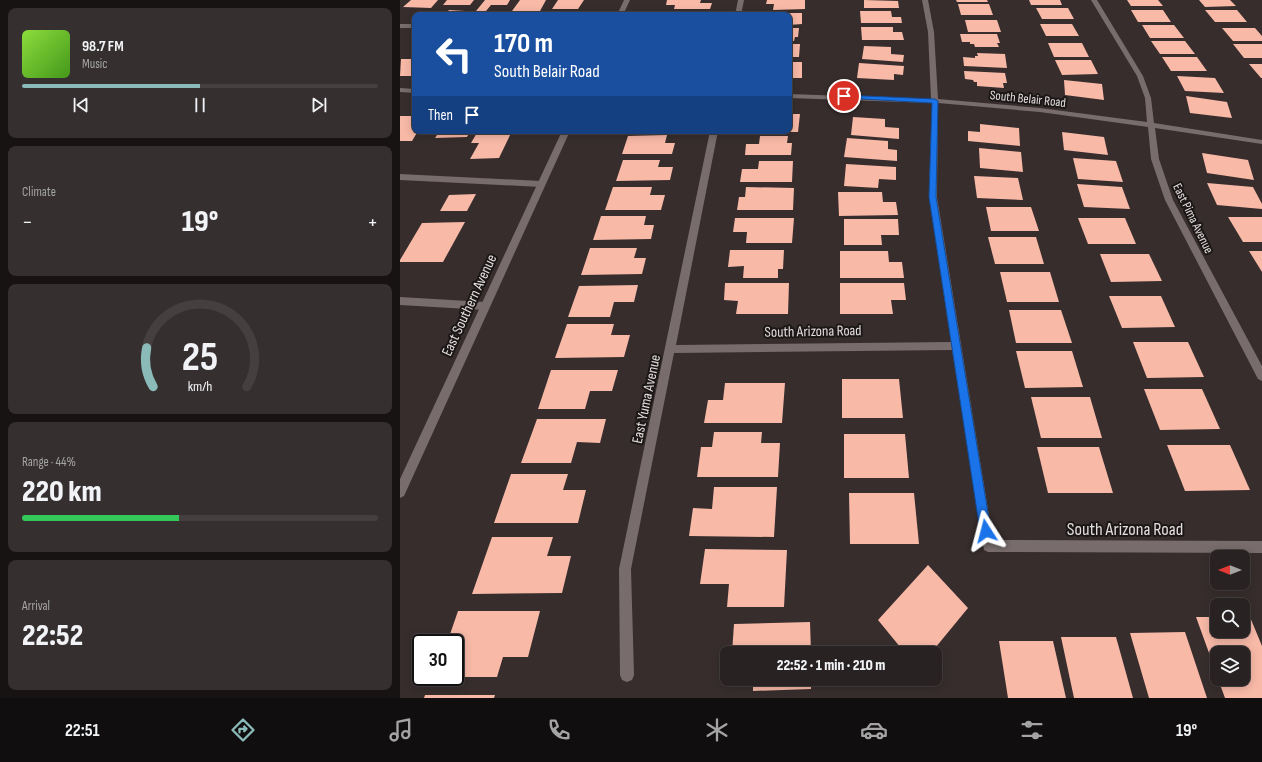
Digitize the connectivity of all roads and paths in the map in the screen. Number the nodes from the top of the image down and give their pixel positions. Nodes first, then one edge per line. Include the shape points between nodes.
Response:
1 (627, 0) edge
2 (741, 0) edge
3 (926, 0) edge
4 (1094, 0) edge
5 (621, 12) edge
6 (739, 12) edge
7 (400, 26) edge
8 (412, 26) edge
9 (400, 90) edge
10 (412, 91) edge
11 (792, 96) edge
12 (935, 101) junction
13 (1152, 125) junction
14 (565, 134) edge
15 (713, 134) edge
16 (1262, 142) edge
17 (400, 177) edge
18 (541, 184) junction
19 (400, 301) edge
20 (485, 306) junction
21 (956, 346) junction
22 (671, 349) junction
23 (1262, 376) edge
24 (402, 485) edge
25 (1262, 547) edge
26 (627, 675) dead end

1 - 5 street
2 - 6 street
3 - 12 street via 932,32
4 - 13 street, East Pima Avenue via 1140,76 1148,98
7 - 8 street
9 - 10 street
11 - 12 street, South Belair Road
12 - 13 street, South Belair Road via 1041,110
12 - 21 street via 933,197
13 - 16 street, South Belair Road
13 - 23 street, East Pima Avenue via 1155,159 1169,200
14 - 18 street, East Southern Avenue
15 - 22 street, East Yuma Avenue
17 - 18 street
18 - 20 street, East Southern Avenue
19 - 20 street
20 - 24 street, East Southern Avenue
21 - 22 street, South Arizona Road
21 - 25 street, South Arizona Road via 988,546
22 - 26 street, East Yuma Avenue via 625,569

